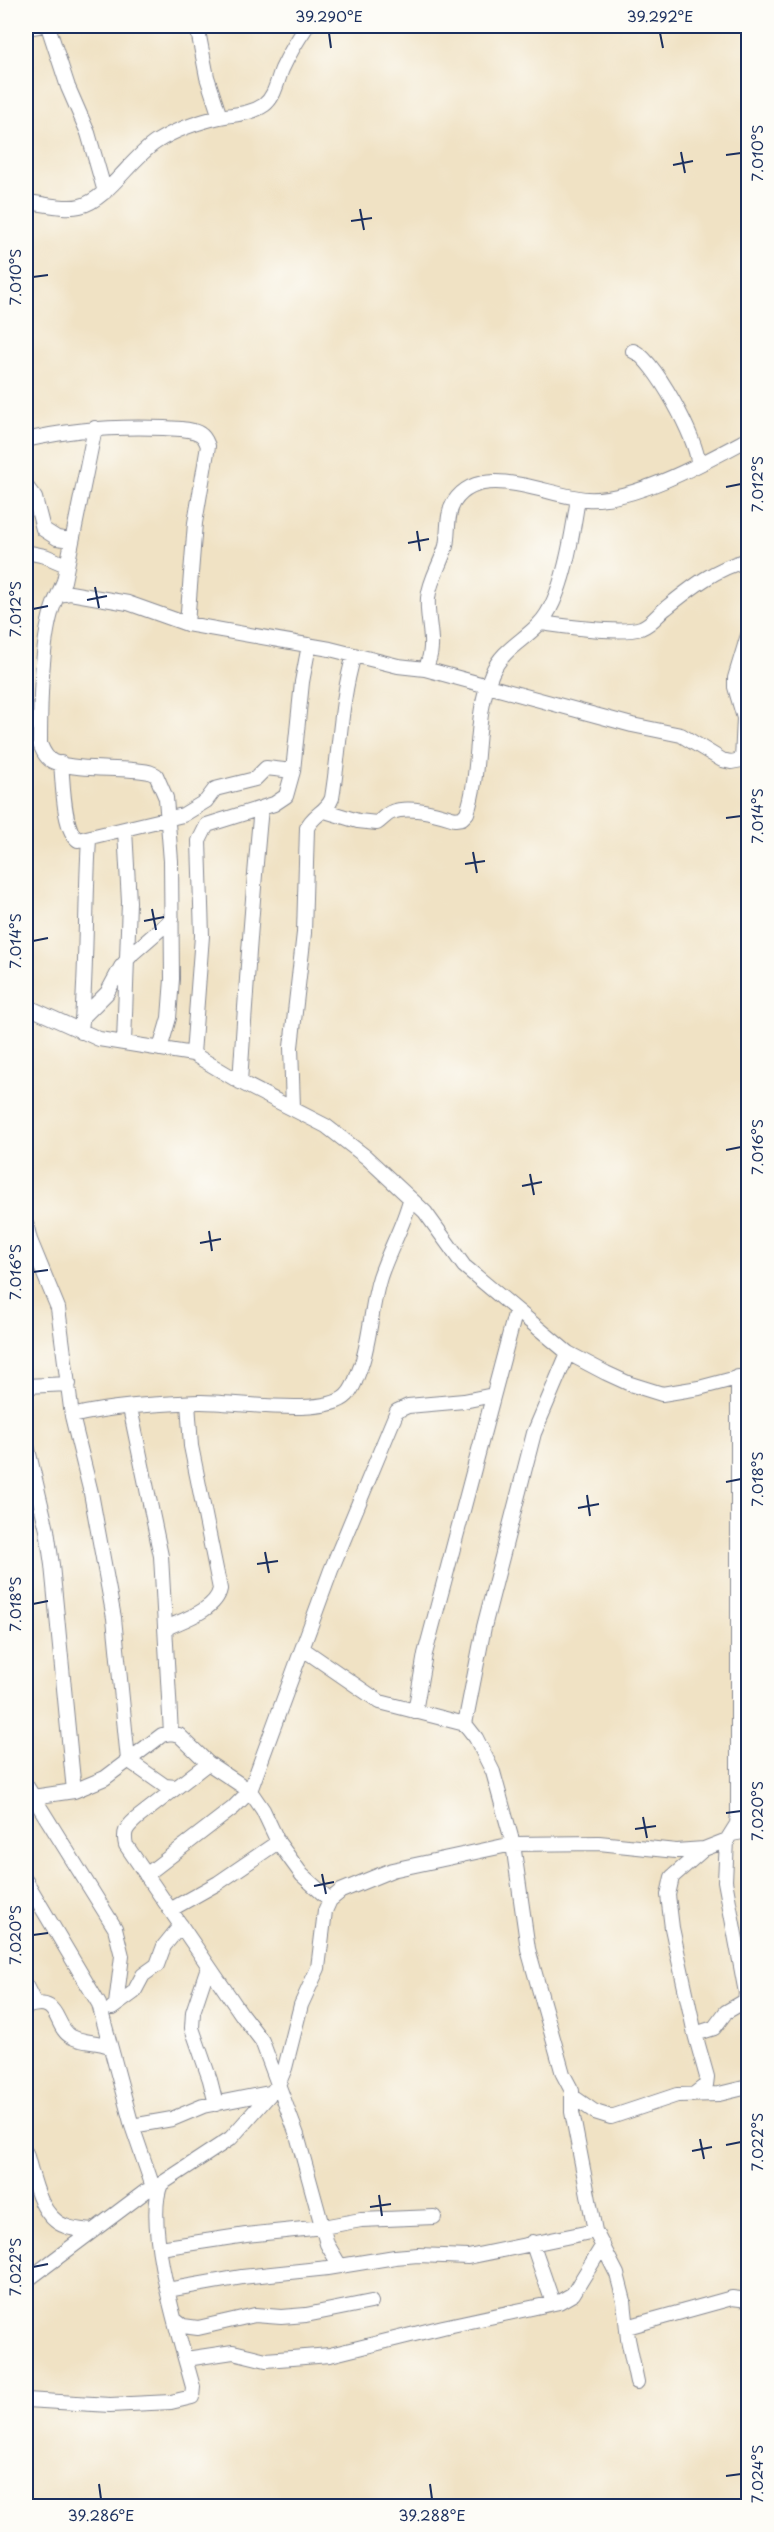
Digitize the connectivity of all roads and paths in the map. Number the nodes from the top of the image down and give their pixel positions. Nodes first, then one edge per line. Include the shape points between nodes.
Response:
1 (38, 26) edge
2 (48, 26) edge
3 (197, 26) edge
4 (307, 26) edge
5 (26, 28) edge
6 (220, 117) junction
7 (105, 192) junction
8 (26, 202) edge
9 (633, 351) dead end
10 (95, 428) junction
11 (748, 439) edge
12 (26, 440) edge
13 (698, 464) junction
14 (26, 486) edge
15 (578, 498) junction
16 (71, 540) junction
17 (26, 552) edge
18 (748, 560) edge
19 (66, 565) junction
20 (58, 596) junction
21 (541, 623) junction
22 (187, 624) junction
23 (748, 635) edge
24 (309, 645) junction
25 (354, 655) junction
26 (425, 669) junction
27 (488, 685) junction
28 (61, 763) junction
29 (293, 771) junction
30 (261, 808) junction
31 (325, 811) junction
32 (168, 818) junction
33 (125, 830) junction
34 (89, 839) junction
35 (172, 919) junction
36 (127, 960) junction
37 (26, 1006) edge
38 (82, 1025) junction
39 (124, 1043) junction
40 (160, 1049) junction
41 (193, 1054) junction
42 (240, 1082) junction
43 (293, 1108) junction
44 (410, 1200) junction
45 (26, 1223) edge
46 (28, 1240) edge
47 (516, 1310) junction
48 (568, 1353) junction
49 (743, 1376) edge
50 (69, 1384) junction
51 (26, 1386) edge
52 (493, 1395) junction
53 (188, 1403) junction
54 (130, 1408) junction
55 (72, 1416) junction
56 (26, 1441) edge
57 (744, 1626) edge
58 (166, 1628) junction
59 (303, 1649) junction
60 (415, 1712) junction
61 (465, 1724) junction
62 (171, 1733) junction
63 (128, 1760) junction
64 (208, 1763) junction
65 (26, 1785) edge
66 (176, 1787) junction
67 (74, 1791) junction
68 (250, 1791) junction
69 (29, 1798) edge
70 (748, 1831) edge
71 (729, 1837) junction
72 (278, 1842) junction
73 (513, 1844) junction
74 (704, 1849) junction
75 (146, 1875) junction
76 (26, 1881) edge
77 (330, 1900) junction
78 (170, 1910) junction
79 (181, 1925) junction
80 (208, 1967) junction
81 (747, 1982) edge
82 (26, 1986) edge
83 (116, 2004) junction
84 (30, 2005) edge
85 (102, 2019) junction
86 (695, 2034) junction
87 (110, 2046) junction
88 (748, 2088) edge
89 (274, 2089) junction
90 (693, 2095) junction
91 (572, 2096) junction
92 (216, 2104) junction
93 (132, 2126) junction
94 (26, 2153) edge
95 (157, 2186) junction
96 (434, 2217) dead end
97 (323, 2227) junction
98 (93, 2231) junction
99 (596, 2231) junction
100 (532, 2242) junction
101 (603, 2245) junction
102 (160, 2248) junction
103 (340, 2266) junction
104 (26, 2282) edge
105 (167, 2290) junction
106 (748, 2300) edge
107 (371, 2302) dead end
108 (553, 2303) junction
109 (175, 2320) junction
110 (627, 2327) junction
111 (186, 2359) junction
112 (637, 2382) dead end
113 (26, 2400) edge

1 - 5 street
2 - 7 street
3 - 6 street
4 - 6 street via 271,99 244,114
6 - 7 street via 155,142
7 - 8 street via 79,207
9 - 13 street via 644,357 679,412 697,451
10 - 12 street
10 - 16 street
10 - 22 street via 182,429 198,432 208,446 195,523
11 - 13 street
13 - 15 street via 644,488 602,498
14 - 16 street via 35,498 43,529 57,538
15 - 21 street via 563,571
15 - 26 street via 494,482 474,485 459,495 449,512 445,547 428,598 433,650
16 - 19 street
17 - 19 street
18 - 21 street via 712,573 644,627 594,629
19 - 20 street
20 - 22 street via 70,593 128,603
20 - 28 street via 46,644 40,744 48,757
21 - 27 street via 512,645
22 - 24 street
23 - 27 street via 735,678 744,718 742,760 737,762 713,755 681,735
24 - 25 street
24 - 29 street
25 - 26 street
25 - 31 street via 343,702 332,798
26 - 27 street
27 - 31 street via 470,805 462,818 396,810 377,824
28 - 32 street via 150,771 161,784
28 - 34 street via 68,826 78,840
29 - 30 street via 286,796
29 - 32 street via 266,768 255,779 215,789 195,810
30 - 41 street via 207,825 199,841 202,936
30 - 42 street via 250,912
31 - 43 street via 308,828 304,933 291,1047
32 - 33 street
32 - 35 street
33 - 34 street
33 - 36 street
34 - 38 street
35 - 36 street
35 - 40 street via 171,997
36 - 38 street
36 - 39 street
37 - 38 street
38 - 39 street via 99,1039
39 - 40 street
40 - 41 street
41 - 42 street
42 - 43 street
43 - 44 street via 345,1139
44 - 47 street via 434,1221 464,1266
44 - 53 street via 380,1277 364,1358 347,1396 316,1406
45 - 46 street
46 - 50 street via 58,1308
47 - 48 street
47 - 52 street
48 - 49 street via 630,1384 662,1394
48 - 61 street via 534,1433 484,1627
49 - 57 street
50 - 51 street
50 - 55 street
52 - 59 street via 408,1406 398,1411 331,1570
52 - 60 street via 425,1654
53 - 54 street
53 - 58 street via 191,1446 220,1589 216,1599 195,1615
54 - 55 street
54 - 58 street via 162,1556
55 - 63 street via 92,1493 114,1618
56 - 67 street via 52,1565
57 - 71 street via 738,1813
58 - 62 street
59 - 60 street via 380,1702
59 - 68 street
60 - 61 street
61 - 73 street via 493,1772
62 - 63 street via 162,1735
62 - 64 street via 179,1735
63 - 66 street via 165,1786
63 - 67 street via 105,1778
64 - 66 street
64 - 68 street
65 - 69 street
66 - 75 street via 135,1819 123,1835
67 - 69 street
68 - 72 street
68 - 75 street
69 - 83 street via 115,1928 122,1956
70 - 71 street
71 - 74 street
71 - 81 street via 725,1881
72 - 77 street via 302,1875
72 - 78 street
73 - 74 street via 599,1843 676,1851
73 - 77 street via 392,1870 341,1891
73 - 91 street via 528,1949
74 - 86 street via 672,1877 668,1895
75 - 78 street
76 - 85 street via 95,1993
77 - 89 street via 325,1911 318,1968 301,2005
78 - 79 street
79 - 80 street
79 - 83 street via 164,1946 157,1965 143,1975 134,1992
80 - 89 street via 262,2041
80 - 92 street via 193,2012 192,2028
81 - 86 street via 745,2001 726,2012 714,2028
82 - 84 street
83 - 85 street
84 - 87 street via 43,2004 55,2012 66,2034
85 - 87 street
86 - 90 street via 707,2081
87 - 93 street
88 - 90 street
89 - 92 street
89 - 95 street via 231,2138
89 - 97 street via 297,2135
90 - 91 street via 670,2097 611,2117 595,2112
91 - 99 street
92 - 93 street via 172,2119
93 - 95 street
94 - 98 street via 52,2219 65,2226
95 - 98 street
95 - 102 street
96 - 97 street via 361,2220
97 - 102 street
97 - 103 street via 329,2249
98 - 104 street
99 - 100 street
99 - 101 street
100 - 103 street via 468,2257 418,2255
100 - 108 street
101 - 108 street via 573,2294 567,2300
101 - 110 street via 617,2274
102 - 105 street
103 - 105 street
105 - 109 street
106 - 110 street via 732,2298
107 - 109 street via 306,2315 255,2315 198,2328 183,2326
108 - 111 street via 330,2355 266,2360 233,2352
109 - 111 street
110 - 112 street
111 - 113 street via 193,2391 188,2399 110,2405

